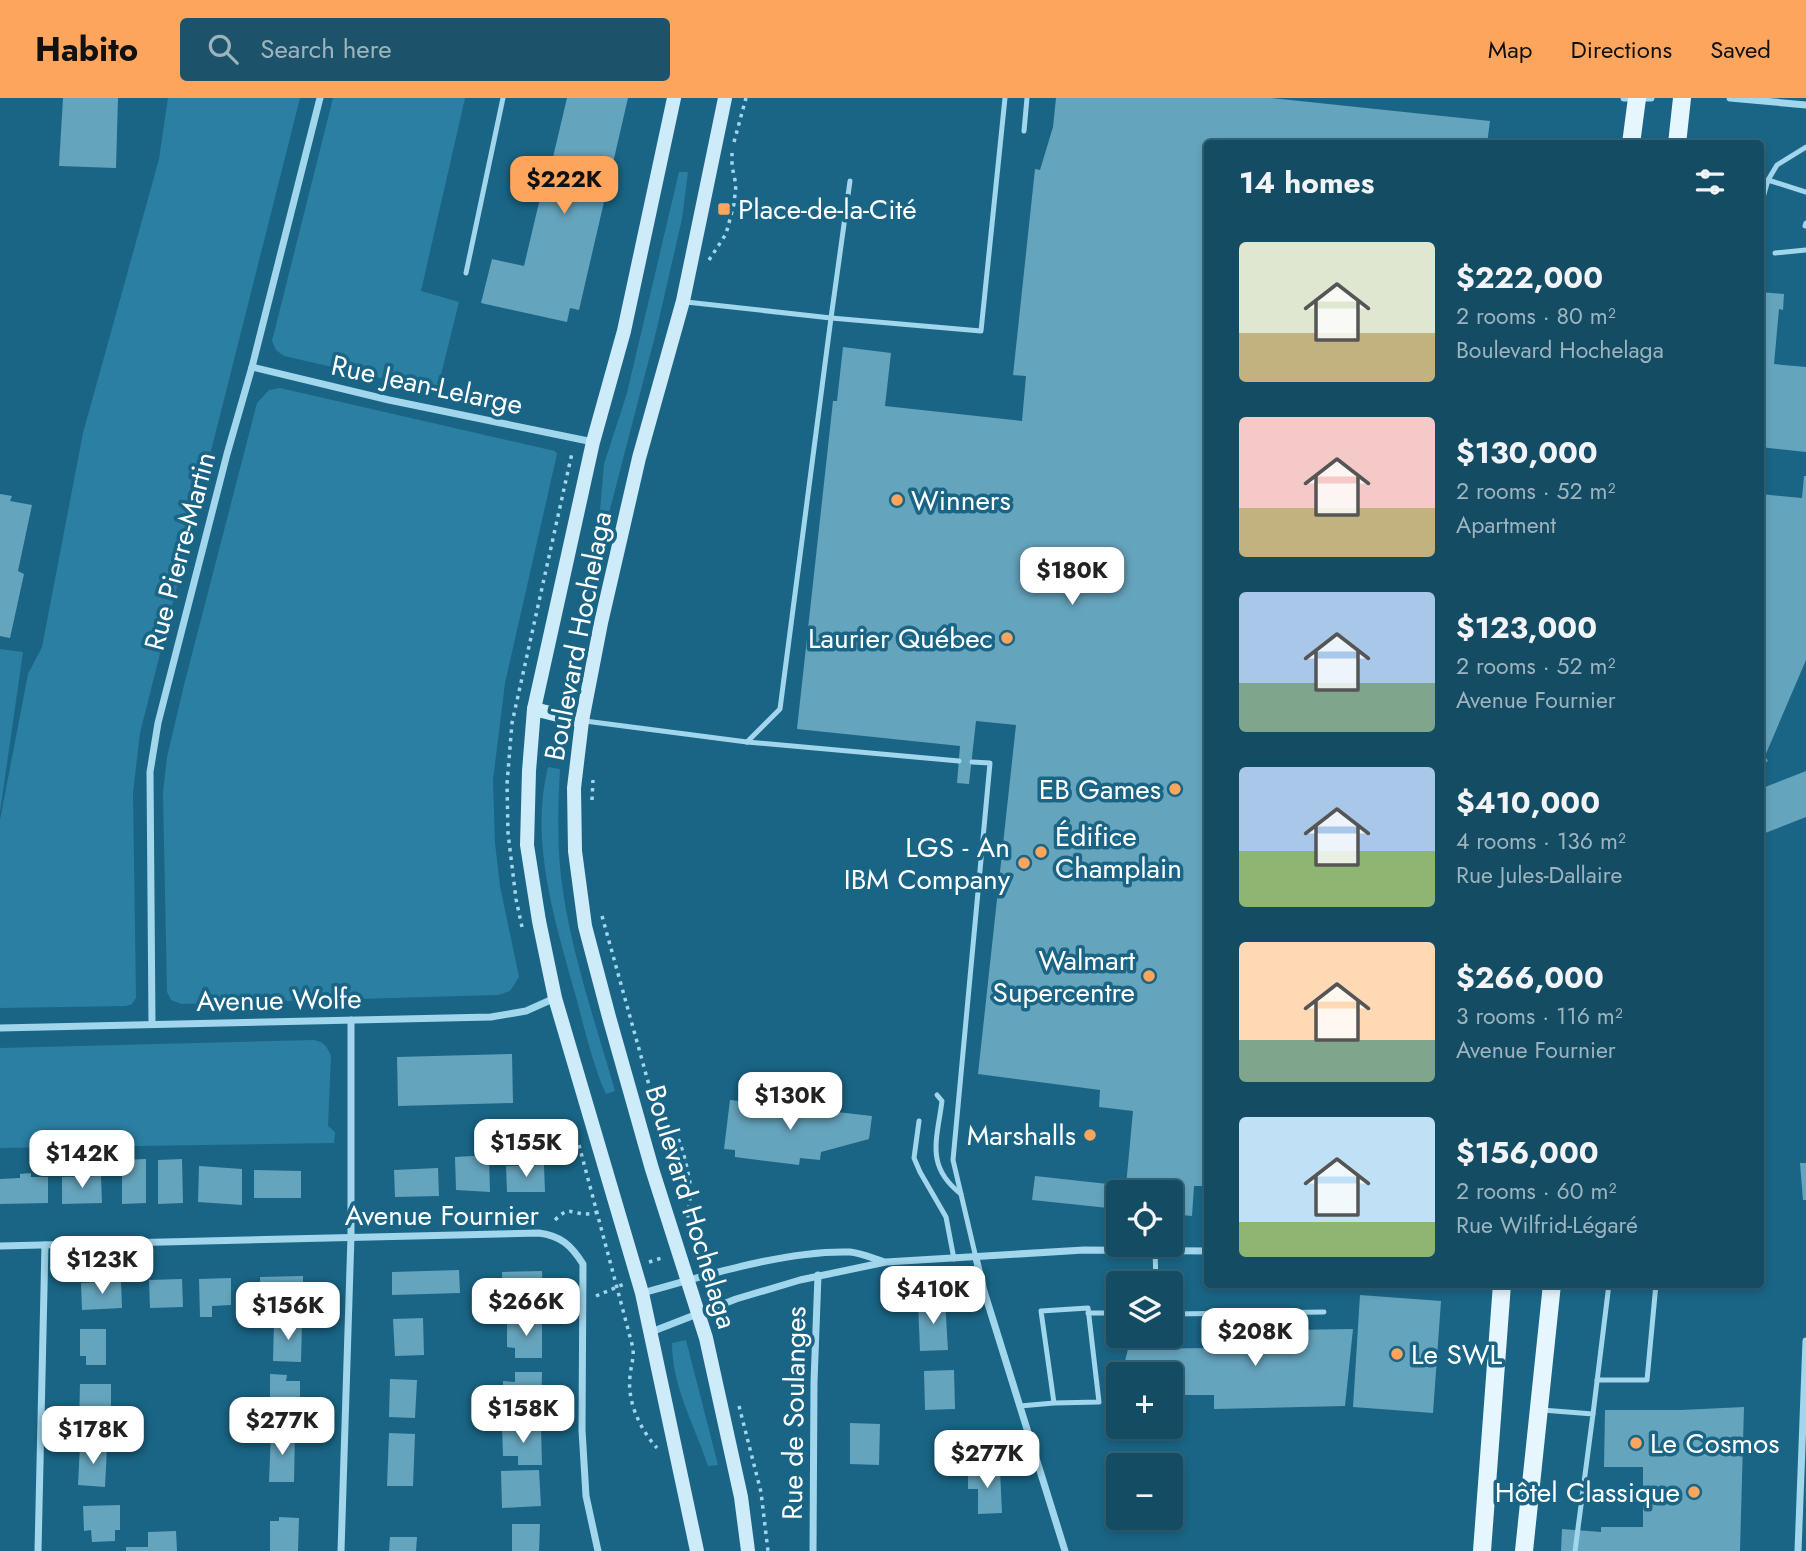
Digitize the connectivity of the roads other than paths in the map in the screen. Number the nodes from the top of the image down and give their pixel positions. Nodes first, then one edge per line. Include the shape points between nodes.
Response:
1 (320, 98) edge
2 (503, 98) edge
3 (674, 98) edge
4 (725, 98) edge
5 (1005, 98) edge
6 (1027, 98) edge
7 (1637, 98) edge
8 (1682, 98) edge
9 (1730, 98) edge
10 (1748, 99) edge
11 (1806, 105) edge
12 (1024, 131) dead end
13 (1632, 140) edge
14 (1677, 140) edge
15 (1806, 147) edge
16 (1768, 180) junction
17 (850, 181) dead end
18 (1806, 192) edge
19 (1764, 194) edge
20 (1806, 250) edge
21 (1775, 253) dead end
22 (466, 273) dead end
23 (683, 301) junction
24 (831, 318) junction
25 (252, 367) junction
26 (593, 442) junction
27 (534, 709) junction
28 (582, 720) junction
29 (747, 742) junction
30 (959, 761) dead end
31 (972, 762) dead end
32 (555, 998) junction
33 (351, 1020) junction
34 (152, 1024) junction
35 (0, 1028) edge
36 (937, 1095) dead end
37 (919, 1121) dead end
38 (961, 1194) junction
39 (351, 1236) junction
40 (45, 1245) junction
41 (0, 1246) edge
42 (1106, 1250) edge
43 (1183, 1251) edge
44 (1204, 1251) edge
45 (976, 1258) junction
46 (954, 1259) junction
47 (886, 1262) junction
48 (818, 1275) junction
49 (638, 1279) junction
50 (688, 1280) junction
51 (1502, 1288) edge
52 (1552, 1288) edge
53 (1608, 1288) edge
54 (1656, 1288) edge
55 (1324, 1312) dead end
56 (1088, 1313) junction
57 (1104, 1313) dead end
58 (699, 1314) junction
59 (1183, 1314) edge
60 (652, 1332) junction
61 (1806, 1341) edge
62 (1597, 1380) junction
63 (1054, 1403) junction
64 (1020, 1406) junction
65 (1539, 1410) junction
66 (1593, 1414) junction
67 (38, 1551) edge
68 (341, 1551) edge
69 (598, 1551) edge
70 (697, 1551) edge
71 (748, 1551) edge
72 (813, 1551) edge
73 (1065, 1551) edge
74 (1482, 1551) edge
75 (1524, 1551) edge
76 (1575, 1551) edge
77 (1798, 1551) edge

1 - 25 street, Rue Pierre-Martin
2 - 22 lane
3 - 26 main road, Boulevard Hochelaga via 624,331
4 - 23 main road, Boulevard Hochelaga
5 - 24 lane via 981,331
6 - 12 lane
7 - 13 main road
8 - 14 main road
9 - 10 street
10 - 11 street
15 - 16 lane via 1777,164
16 - 18 lane
16 - 19 lane
17 - 24 lane
20 - 21 lane
23 - 24 lane
23 - 28 main road, Boulevard Hochelaga via 639,458
24 - 29 lane via 780,709
25 - 26 street, Rue Jean-Lelarge
25 - 34 street, Rue Pierre-Martin via 158,723 150,772
26 - 27 main road, Boulevard Hochelaga
27 - 28 main road
27 - 32 main road, Boulevard Hochelaga via 527,845
28 - 29 lane
28 - 50 main road, Boulevard Hochelaga via 575,788 581,905 652,1169
29 - 30 lane
31 - 38 lane via 990,763 953,1160
32 - 33 street, Avenue Wolfe via 526,1011 491,1017
32 - 49 main road, Boulevard Hochelaga
33 - 34 street, Avenue Wolfe
33 - 39 street
34 - 35 street, Avenue Wolfe
36 - 38 lane via 942,1101 935,1154 947,1183
37 - 46 lane via 914,1158 946,1217
38 - 45 lane
39 - 40 street, Avenue Fournier
39 - 68 street
39 - 69 street, Avenue Fournier via 538,1233 552,1235 574,1249 583,1264 583,1443 586,1496
40 - 41 street, Avenue Fournier
40 - 67 street
42 - 45 street
43 - 44 street
45 - 46 street
45 - 64 street
46 - 47 street
47 - 48 street
47 - 50 street via 853,1252 800,1256
48 - 58 street
48 - 72 street, Rue de Soulanges
49 - 50 street
49 - 60 main road, Boulevard Hochelaga
50 - 58 main road, Boulevard Hochelaga
51 - 74 main road
52 - 65 main road
53 - 62 lane
54 - 62 lane via 1647,1380
55 - 59 lane
56 - 57 lane
56 - 63 lane via 1099,1402
56 - 63 lane via 1088,1308 1041,1311
58 - 60 street
58 - 71 main road, Boulevard Hochelaga via 741,1497
60 - 70 main road, Boulevard Hochelaga
61 - 77 street
62 - 66 lane
63 - 64 lane
64 - 73 street
65 - 66 lane
65 - 75 main road
66 - 76 lane

